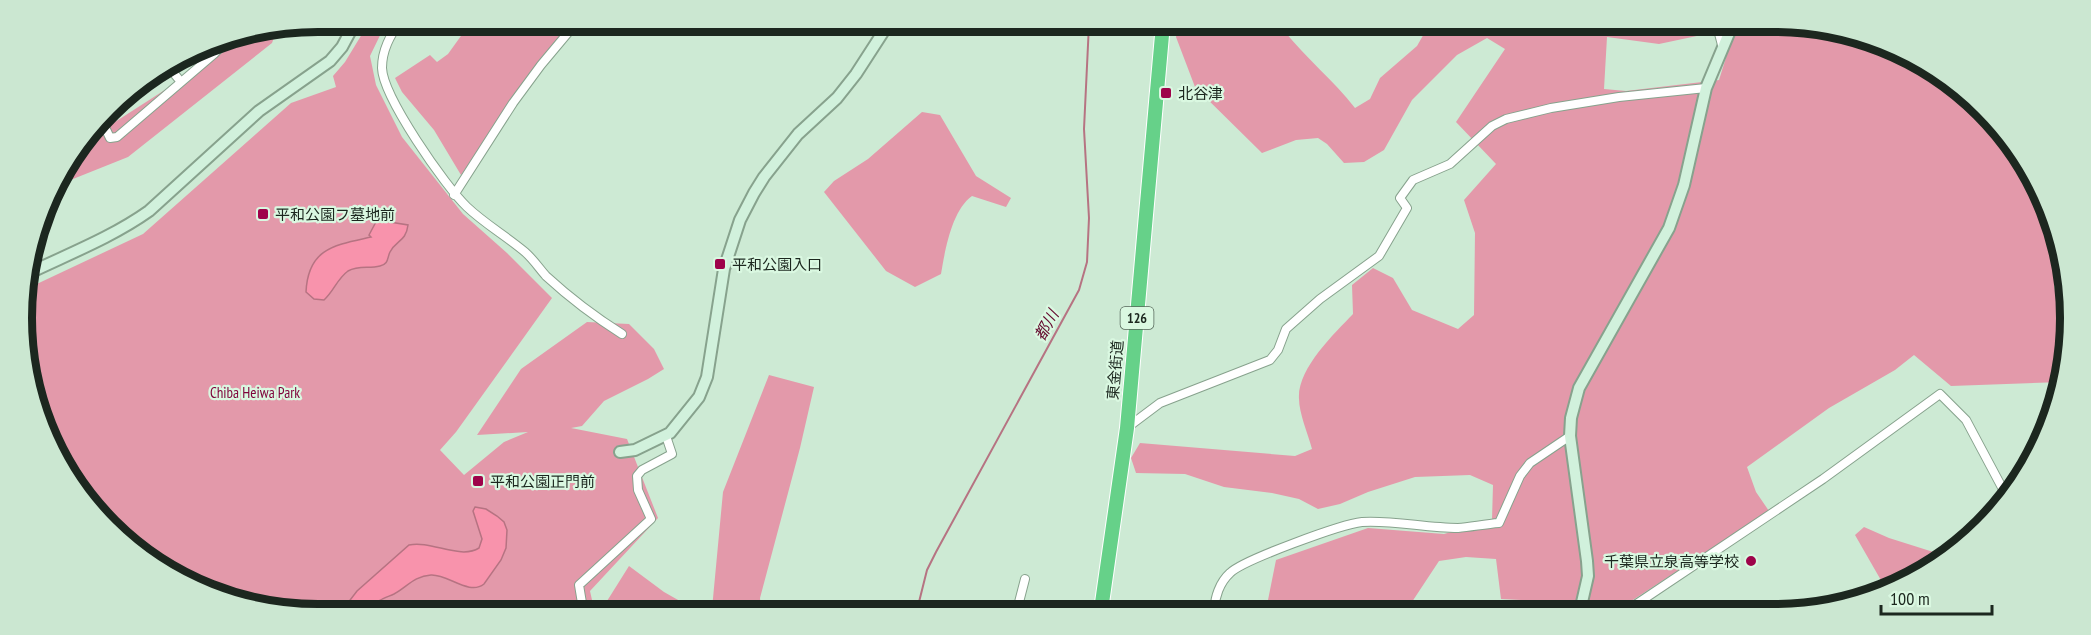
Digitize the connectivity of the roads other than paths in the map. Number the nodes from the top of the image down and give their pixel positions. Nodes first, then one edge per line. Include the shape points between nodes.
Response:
1 (350, 32) edge
2 (392, 32) edge
3 (568, 32) edge
4 (883, 32) edge
5 (1162, 32) edge
6 (1719, 32) edge
7 (1729, 32) edge
8 (1722, 45) junction
9 (218, 50) edge
10 (172, 71) edge
11 (181, 82) junction
12 (1706, 88) junction
13 (104, 127) edge
14 (454, 195) junction
15 (36, 270) edge
16 (622, 334) dead end
17 (1127, 428) junction
18 (666, 436) junction
19 (1570, 436) junction
20 (620, 452) dead end
21 (2002, 488) edge
22 (1025, 579) dead end
23 (582, 604) edge
24 (1019, 604) edge
25 (1102, 604) edge
26 (1214, 604) edge
27 (1582, 604) edge
28 (1637, 604) edge

1 - 15 street via 330,62 259,111 149,211
2 - 14 street via 382,69 387,86 398,111
3 - 14 street via 513,103
4 - 18 street via 837,98 798,134 754,193 740,220 724,269 707,377 699,397
5 - 17 highway, 東金街道 / 126
6 - 8 street
7 - 8 street
8 - 12 street
9 - 11 street
10 - 11 street
11 - 13 street via 117,137 107,136
12 - 17 street via 1551,108 1506,118 1492,126 1450,164 1413,180 1400,198 1407,208 1379,256 1286,329 1270,360 1160,403
12 - 19 street via 1679,202 1669,228 1579,388
14 - 16 street via 492,229 526,252 571,298
17 - 25 highway, 東金街道 / 126
18 - 20 street via 635,450
18 - 23 street via 672,454 638,476 638,490 651,519 579,585
19 - 26 street via 1530,463 1499,523 1458,528 1360,522 1245,562 1229,573
19 - 27 street via 1587,561
21 - 28 street via 1966,420 1940,394 1796,498
22 - 24 street

